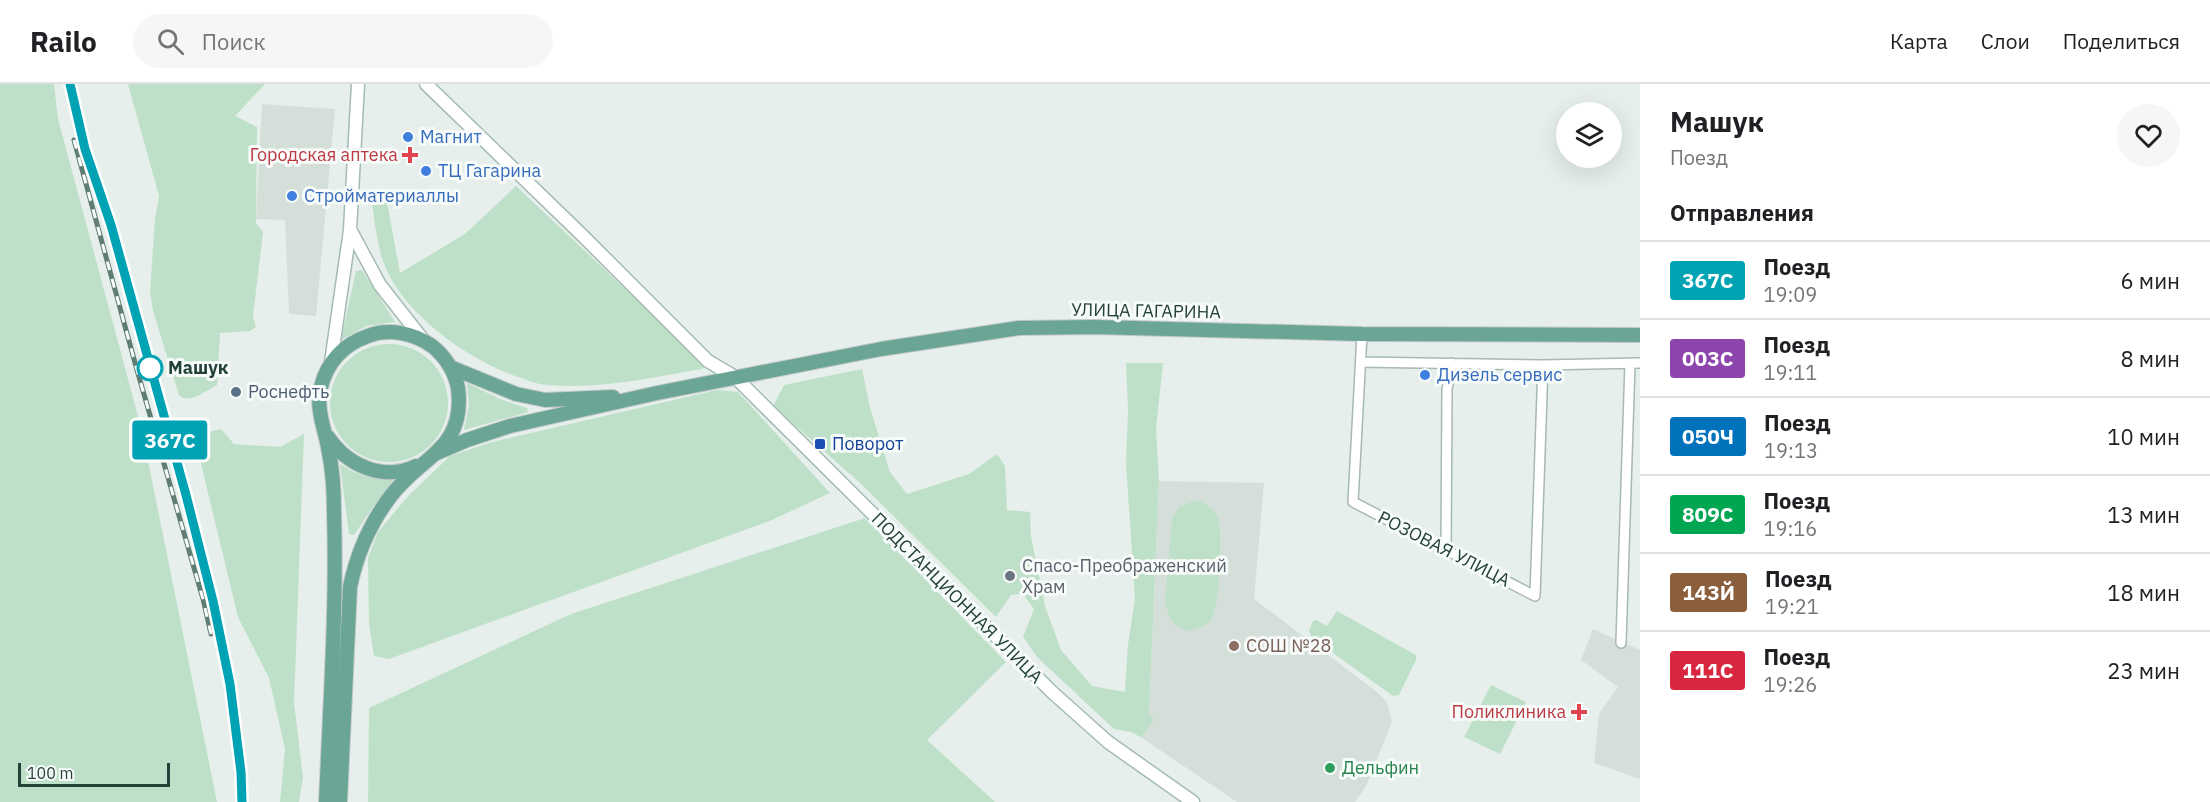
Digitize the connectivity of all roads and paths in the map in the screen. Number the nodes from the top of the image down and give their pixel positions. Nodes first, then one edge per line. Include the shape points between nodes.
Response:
1 (358, 84) edge
2 (426, 84) edge
3 (350, 230) junction
4 (1362, 334) junction
5 (1640, 335) edge
6 (424, 341) junction
7 (331, 362) junction
8 (1361, 362) junction
9 (1452, 363) junction
10 (1635, 363) edge
11 (1543, 365) junction
12 (450, 366) junction
13 (735, 377) junction
14 (657, 393) junction
15 (326, 433) junction
16 (432, 457) junction
17 (1446, 551) junction
18 (1621, 643) dead end
19 (326, 802) edge
20 (340, 802) edge
21 (1193, 802) edge

1 - 3 street
2 - 13 street, ПОДСТАНЦИОННАЯ УЛИЦА via 708,361
3 - 6 street via 380,285
3 - 7 street
4 - 5 main road, УЛИЦА ГАГАРИНА
4 - 8 street
4 - 13 main road, УЛИЦА ГАГАРИНА via 1019,328
6 - 7 main road via 408,334 373,334 357,339
6 - 12 main road
7 - 15 main road via 319,401
8 - 9 street
8 - 17 street, РОЗОВАЯ УЛИЦА via 1353,502
9 - 11 street
9 - 17 street via 1447,389
10 - 11 street
10 - 18 street
11 - 17 street, РОЗОВАЯ УЛИЦА via 1535,596
12 - 14 main road via 516,394 545,399
12 - 16 main road via 457,384 457,421 449,438
13 - 14 main road, УЛИЦА ГАГАРИНА
13 - 21 street, ПОДСТАНЦИОННАЯ УЛИЦА via 1053,693 1108,742
14 - 16 main road via 510,426
15 - 16 main road via 347,458 378,471 403,470
15 - 19 main road via 335,568
16 - 20 main road via 403,480 376,516 354,565

